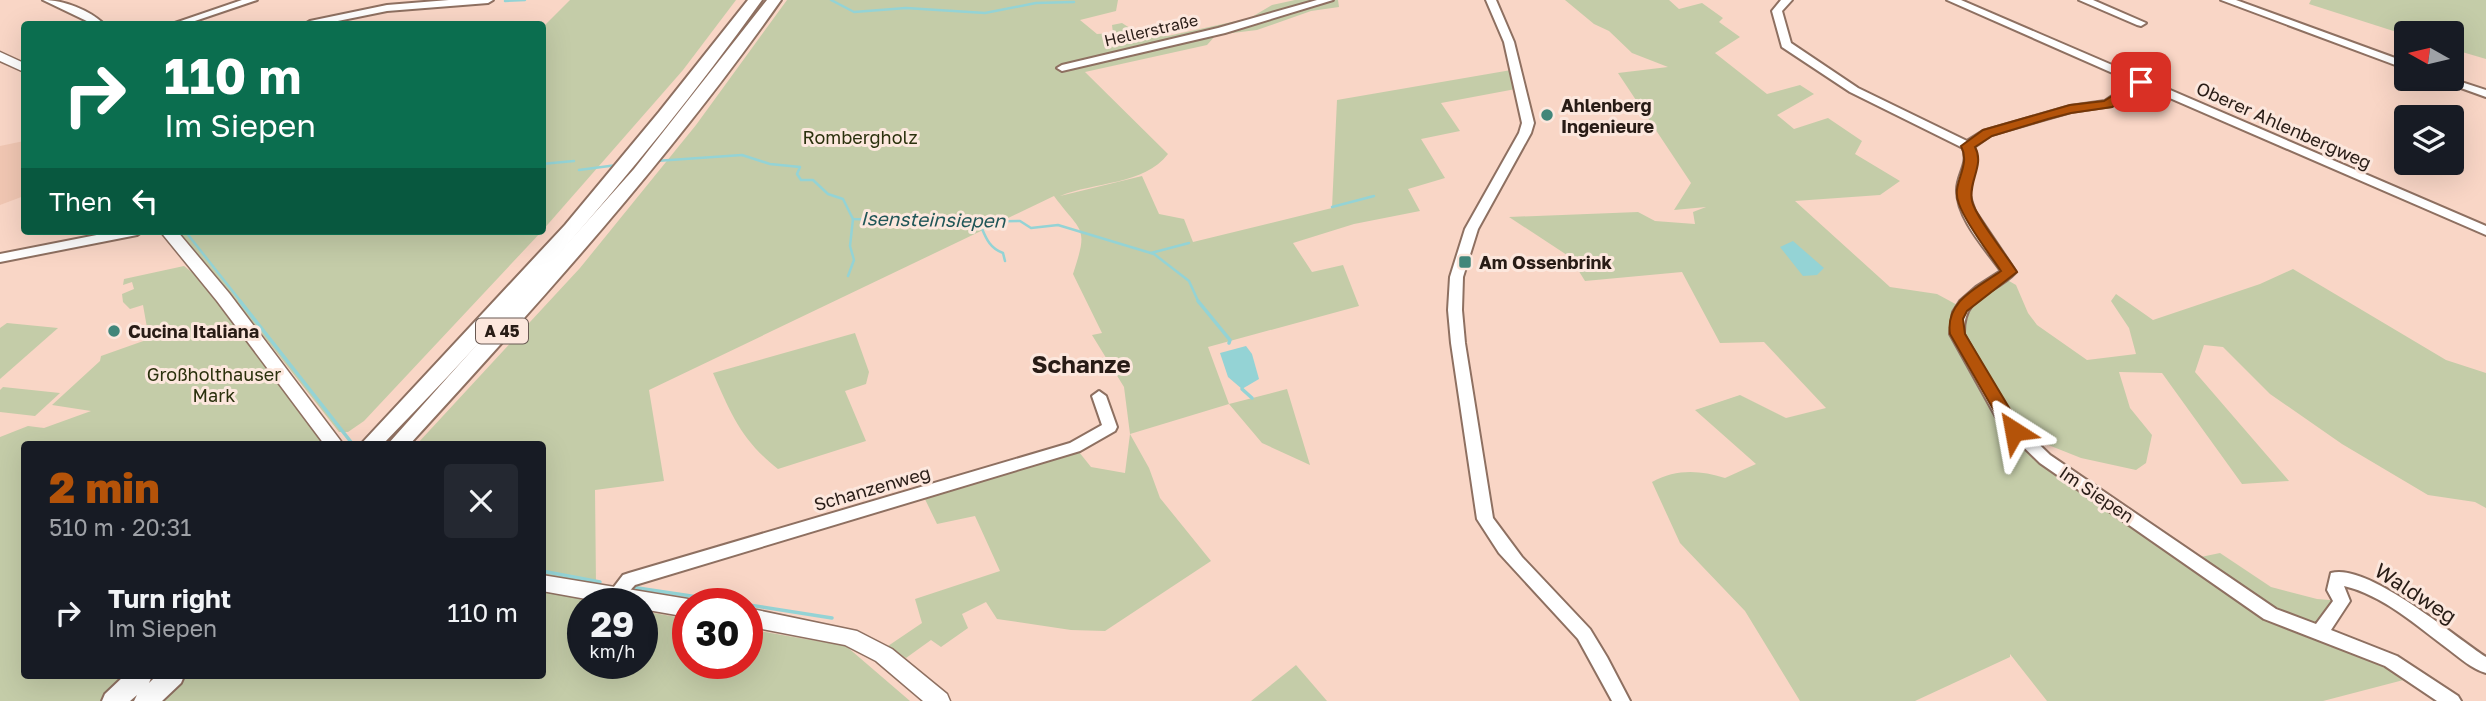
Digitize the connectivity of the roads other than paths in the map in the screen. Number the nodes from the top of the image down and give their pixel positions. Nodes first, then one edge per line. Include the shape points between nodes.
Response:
1 (48, 0) edge
2 (488, 0) edge
3 (755, 0) edge
4 (774, 0) edge
5 (1328, 0) edge
6 (1491, 0) edge
7 (1787, 0) edge
8 (1952, 0) edge
9 (2084, 0) edge
10 (2226, 0) edge
11 (246, 1) edge
12 (94, 21) edge
13 (186, 21) edge
14 (324, 21) edge
15 (2141, 23) dead end
16 (0, 56) edge
17 (2394, 62) edge
18 (21, 66) edge
19 (1062, 68) dead end
20 (2141, 82) junction
21 (2464, 86) edge
22 (2486, 94) edge
23 (1968, 146) junction
24 (2486, 231) edge
25 (117, 235) edge
26 (172, 235) edge
27 (0, 258) edge
28 (1099, 396) dead end
29 (332, 441) edge
30 (375, 441) edge
31 (401, 441) edge
32 (546, 584) edge
33 (570, 588) edge
34 (622, 588) edge
35 (763, 620) edge
36 (2319, 633) junction
37 (2486, 666) edge
38 (137, 679) edge
39 (169, 679) edge
40 (114, 701) edge
41 (146, 701) edge
42 (939, 701) edge
43 (1621, 701) edge
44 (2452, 701) edge

1 - 12 street
2 - 14 street via 387,8
3 - 30 highway, A 45 via 529,276
4 - 31 highway, A 45 via 682,124 605,216
5 - 19 street, Hellerstraße via 1221,31
6 - 43 street via 1509,42 1528,123 1468,239 1455,292 1457,339 1485,519 1510,557 1578,626
7 - 23 street via 1777,11 1786,45 1854,90
8 - 20 street, Oberer Ahlenbergweg
9 - 15 street
10 - 17 street
11 - 13 street
16 - 18 main road
20 - 23 street via 2108,104 2070,109 1987,133
20 - 24 street, Oberer Ahlenbergweg
21 - 22 street
23 - 36 street, Im Siepen via 1973,155 1964,185 1965,204 2009,272 1970,299 1955,319 1957,334 2006,420 2045,459 2270,614
25 - 27 street
26 - 29 main road
28 - 34 street, Schanzenweg via 1110,427 1075,447 629,580
32 - 33 main road
35 - 42 main road via 837,633 865,644
36 - 37 street, Waldweg via 2342,601 2335,590 2337,578 2352,580 2393,602
36 - 44 street, Im Siepen via 2391,661
38 - 40 highway
39 - 41 highway

